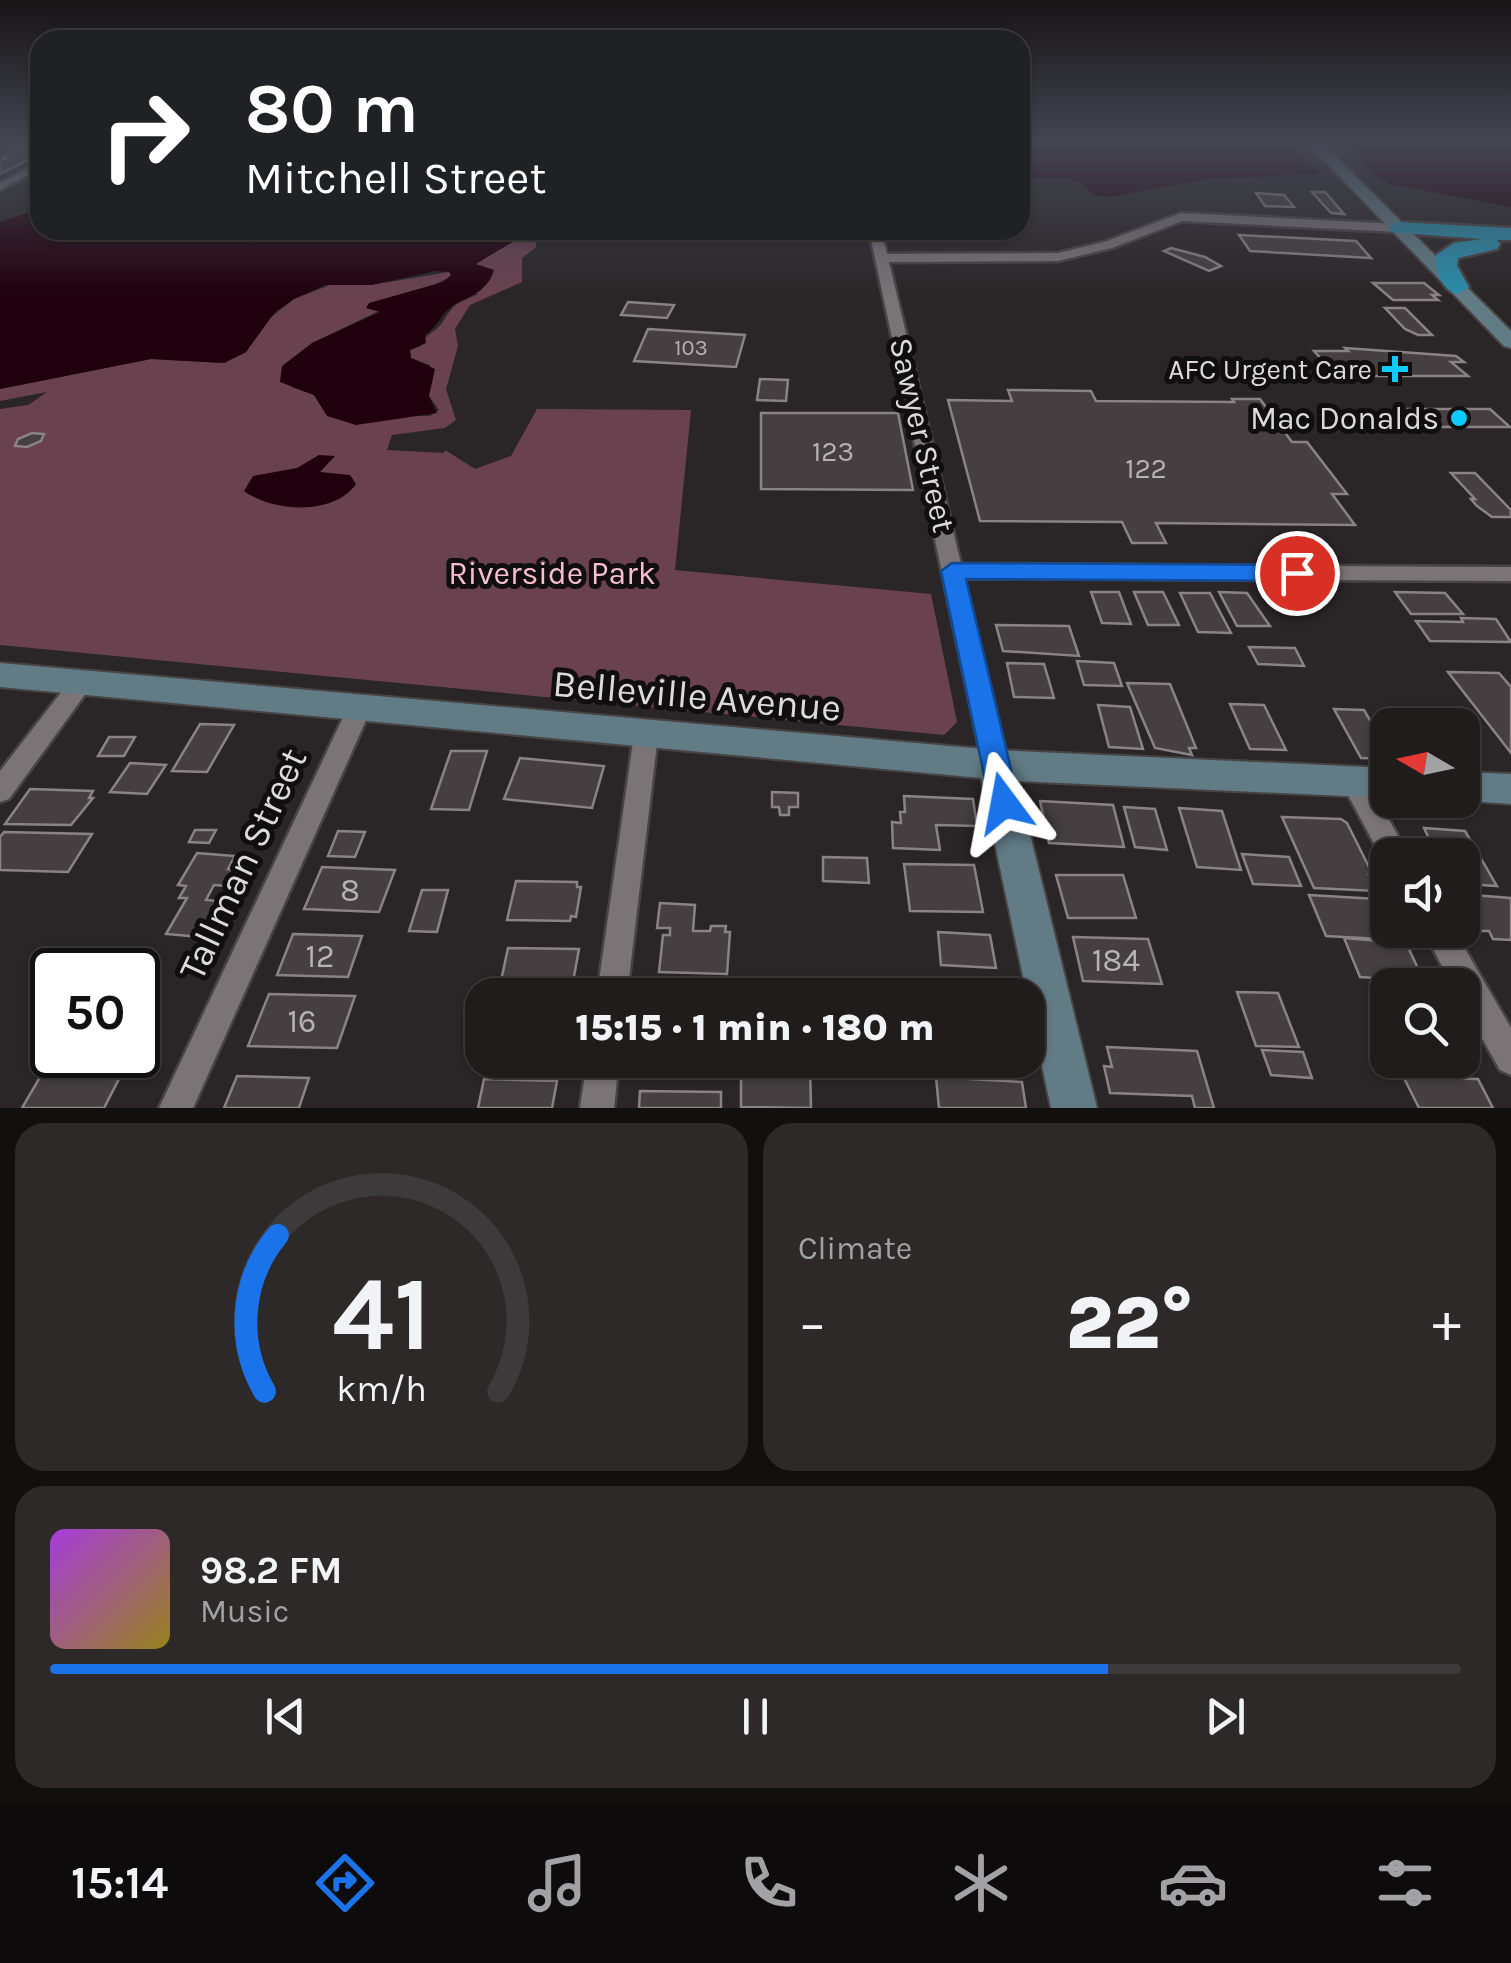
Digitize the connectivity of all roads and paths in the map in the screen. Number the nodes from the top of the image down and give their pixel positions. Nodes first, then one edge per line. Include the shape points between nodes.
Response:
1 (1365, 195) edge
2 (1403, 233) junction
3 (1511, 234) edge
4 (878, 240) edge
5 (1511, 244) edge
6 (882, 258) junction
7 (1456, 287) junction
8 (1511, 342) edge
9 (952, 571) junction
10 (1511, 574) edge
11 (0, 675) edge
12 (81, 684) junction
13 (359, 708) junction
14 (646, 735) junction
15 (996, 764) junction
16 (1370, 782) edge
17 (1480, 788) edge
18 (1511, 789) edge
19 (0, 791) edge
20 (1448, 948) edge
21 (614, 978) edge
22 (1511, 1059) edge
23 (601, 1078) edge
24 (176, 1108) edge
25 (597, 1108) edge
26 (1074, 1108) edge

1 - 2 main road
2 - 3 highway
2 - 5 highway
2 - 6 street via 1164,223 1058,257
2 - 7 main road
4 - 6 street, Sawyer Street
5 - 7 highway via 1448,253
6 - 9 street, Sawyer Street
7 - 8 main road
9 - 10 street
9 - 15 street, Sawyer Street
11 - 12 main road, Belleville Avenue
12 - 13 main road, Belleville Avenue
12 - 19 street
13 - 14 main road, Belleville Avenue
13 - 24 street, Tallman Street
14 - 15 main road, Belleville Avenue
14 - 21 street
15 - 16 main road, Belleville Avenue
15 - 26 main road, Sawyer Street
17 - 18 main road
20 - 22 street
23 - 25 street

